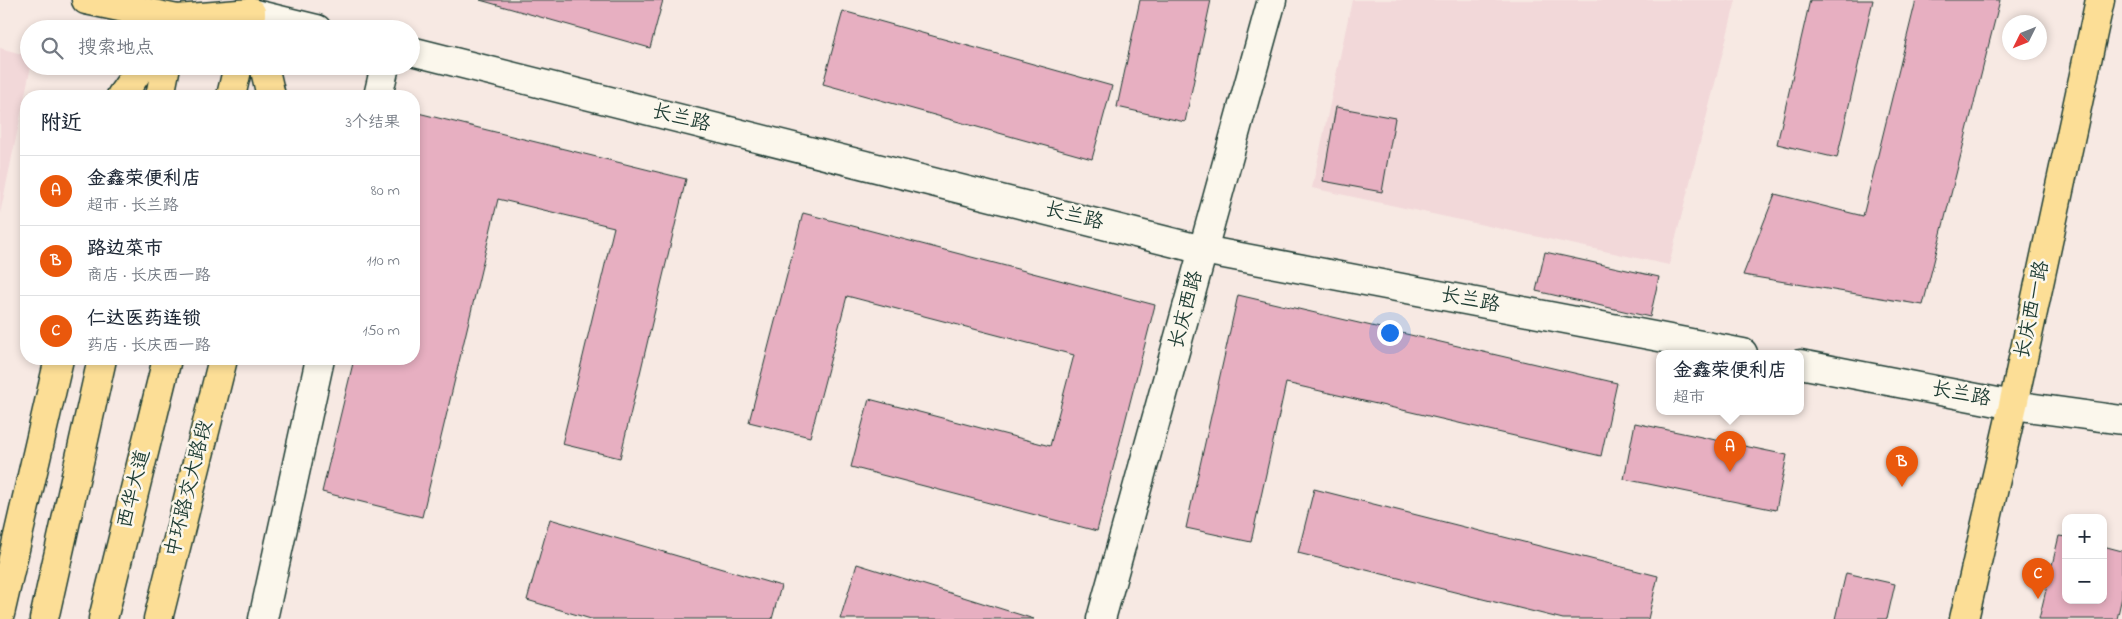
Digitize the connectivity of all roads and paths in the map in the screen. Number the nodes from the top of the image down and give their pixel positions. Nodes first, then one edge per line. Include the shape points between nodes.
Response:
1 (86, 0) edge
2 (226, 0) edge
3 (1272, 0) edge
4 (2100, 0) edge
5 (252, 18) edge
6 (176, 19) edge
7 (420, 53) edge
8 (136, 75) edge
9 (164, 75) edge
10 (236, 75) edge
11 (266, 75) edge
12 (383, 75) edge
13 (125, 90) edge
14 (161, 90) edge
15 (232, 90) edge
16 (270, 90) edge
17 (379, 90) edge
18 (1203, 250) junction
19 (1728, 350) edge
20 (58, 365) edge
21 (101, 365) edge
22 (166, 365) edge
23 (222, 365) edge
24 (319, 365) edge
25 (1804, 365) edge
26 (2013, 405) junction
27 (2122, 420) edge
28 (0, 614) edge
29 (44, 619) edge
30 (103, 619) edge
31 (158, 619) edge
32 (263, 619) edge
33 (1101, 619) edge
34 (1964, 619) edge

1 - 6 main road
2 - 5 main road
3 - 18 street, 长庆西路
4 - 26 main road, 长庆西一路
5 - 6 main road
7 - 18 street, 长兰路
8 - 13 main road
9 - 14 main road
10 - 15 main road
11 - 16 main road
12 - 17 street
18 - 19 street, 长兰路
18 - 33 street, 长庆西路
20 - 28 main road
21 - 29 main road
22 - 30 main road, 西华大道
23 - 31 main road, 中环路交大路段
24 - 32 street
25 - 26 street, 长兰路
26 - 27 street, 长兰路
26 - 34 main road, 长庆西一路

